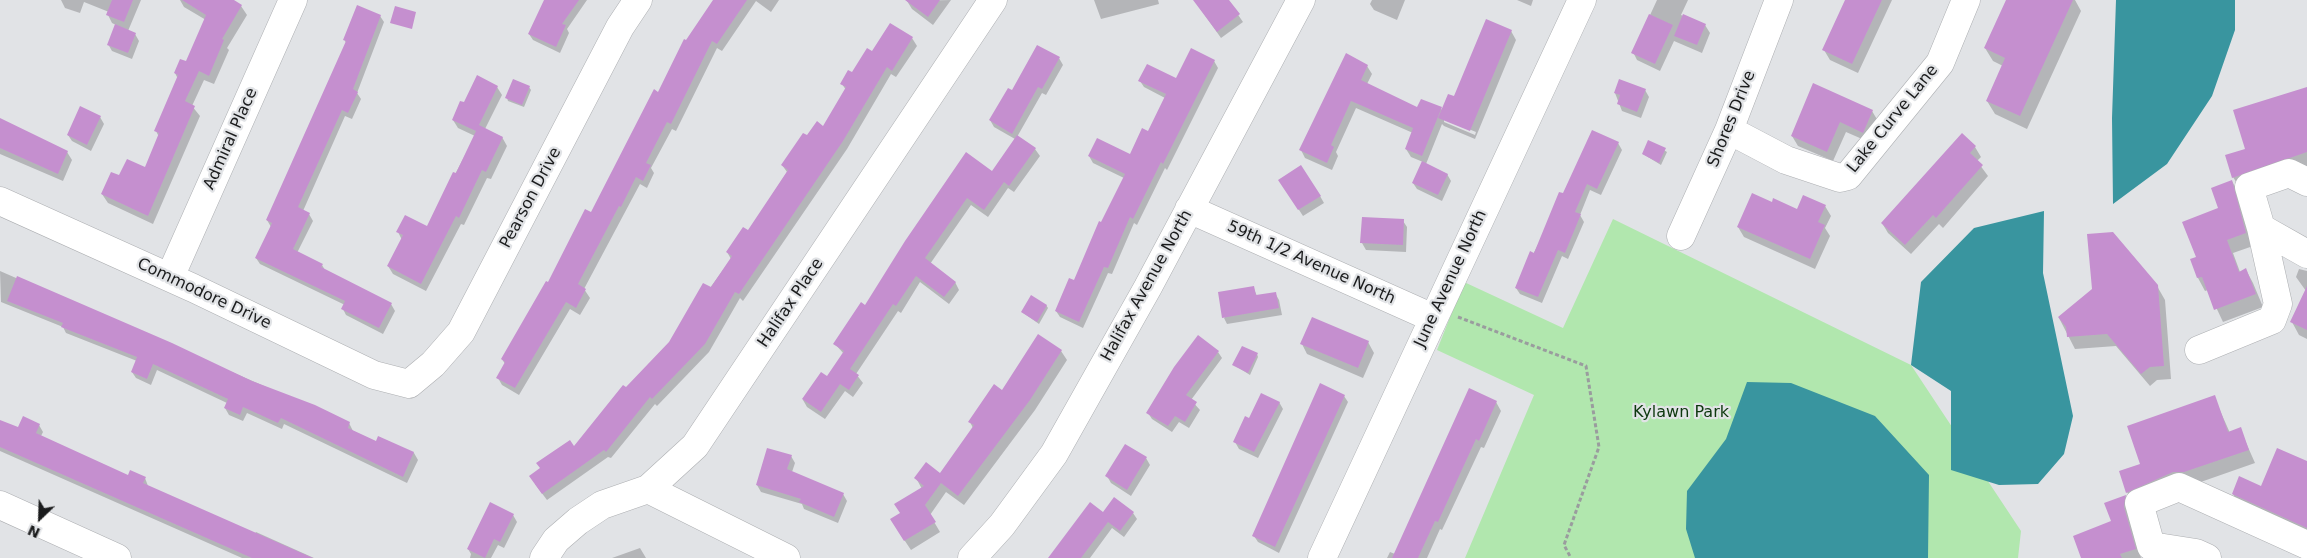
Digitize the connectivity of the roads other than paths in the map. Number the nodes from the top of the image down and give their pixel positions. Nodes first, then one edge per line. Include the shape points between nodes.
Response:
1 (293, 0) edge
2 (638, 0) edge
3 (993, 0) edge
4 (1301, 0) edge
5 (1582, 0) edge
6 (1779, 0) edge
7 (1966, 0) edge
8 (1729, 130) junction
9 (2307, 182) edge
10 (0, 201) edge
11 (1189, 209) junction
12 (2261, 228) junction
13 (1681, 236) dead end
14 (2307, 254) edge
15 (170, 278) junction
16 (1434, 314) junction
17 (2199, 350) dead end
18 (409, 384) joint
19 (648, 489) junction
20 (1, 508) edge
21 (2307, 545) edge
22 (118, 558) edge
23 (544, 558) edge
24 (786, 558) edge
25 (972, 558) edge
26 (1322, 558) edge
27 (2208, 558) edge

1 - 15 street, Admiral Place
2 - 18 street, Pearson Drive via 620,27 461,332 433,364
3 - 19 street, Halifax Place via 695,446
4 - 11 street, Halifax Avenue North
5 - 16 street, June Avenue North
6 - 8 street, Shores Drive
7 - 8 street, Lake Curve Lane via 1940,63 1848,176 1840,178 1786,160
8 - 13 street, Shores Drive
9 - 12 street via 2289,173 2249,187
10 - 15 street, Commodore Drive
11 - 16 street, 59th 1/2 Avenue North
11 - 25 street, Halifax Avenue North via 1054,454 1002,525
12 - 14 street
12 - 17 street via 2278,304 2272,320
15 - 18 street, Commodore Drive via 374,374
16 - 26 street, June Avenue North
19 - 23 street, Halifax Place via 602,505 556,540
19 - 24 street
20 - 22 street
21 - 27 street via 2178,487 2139,503 2151,546

